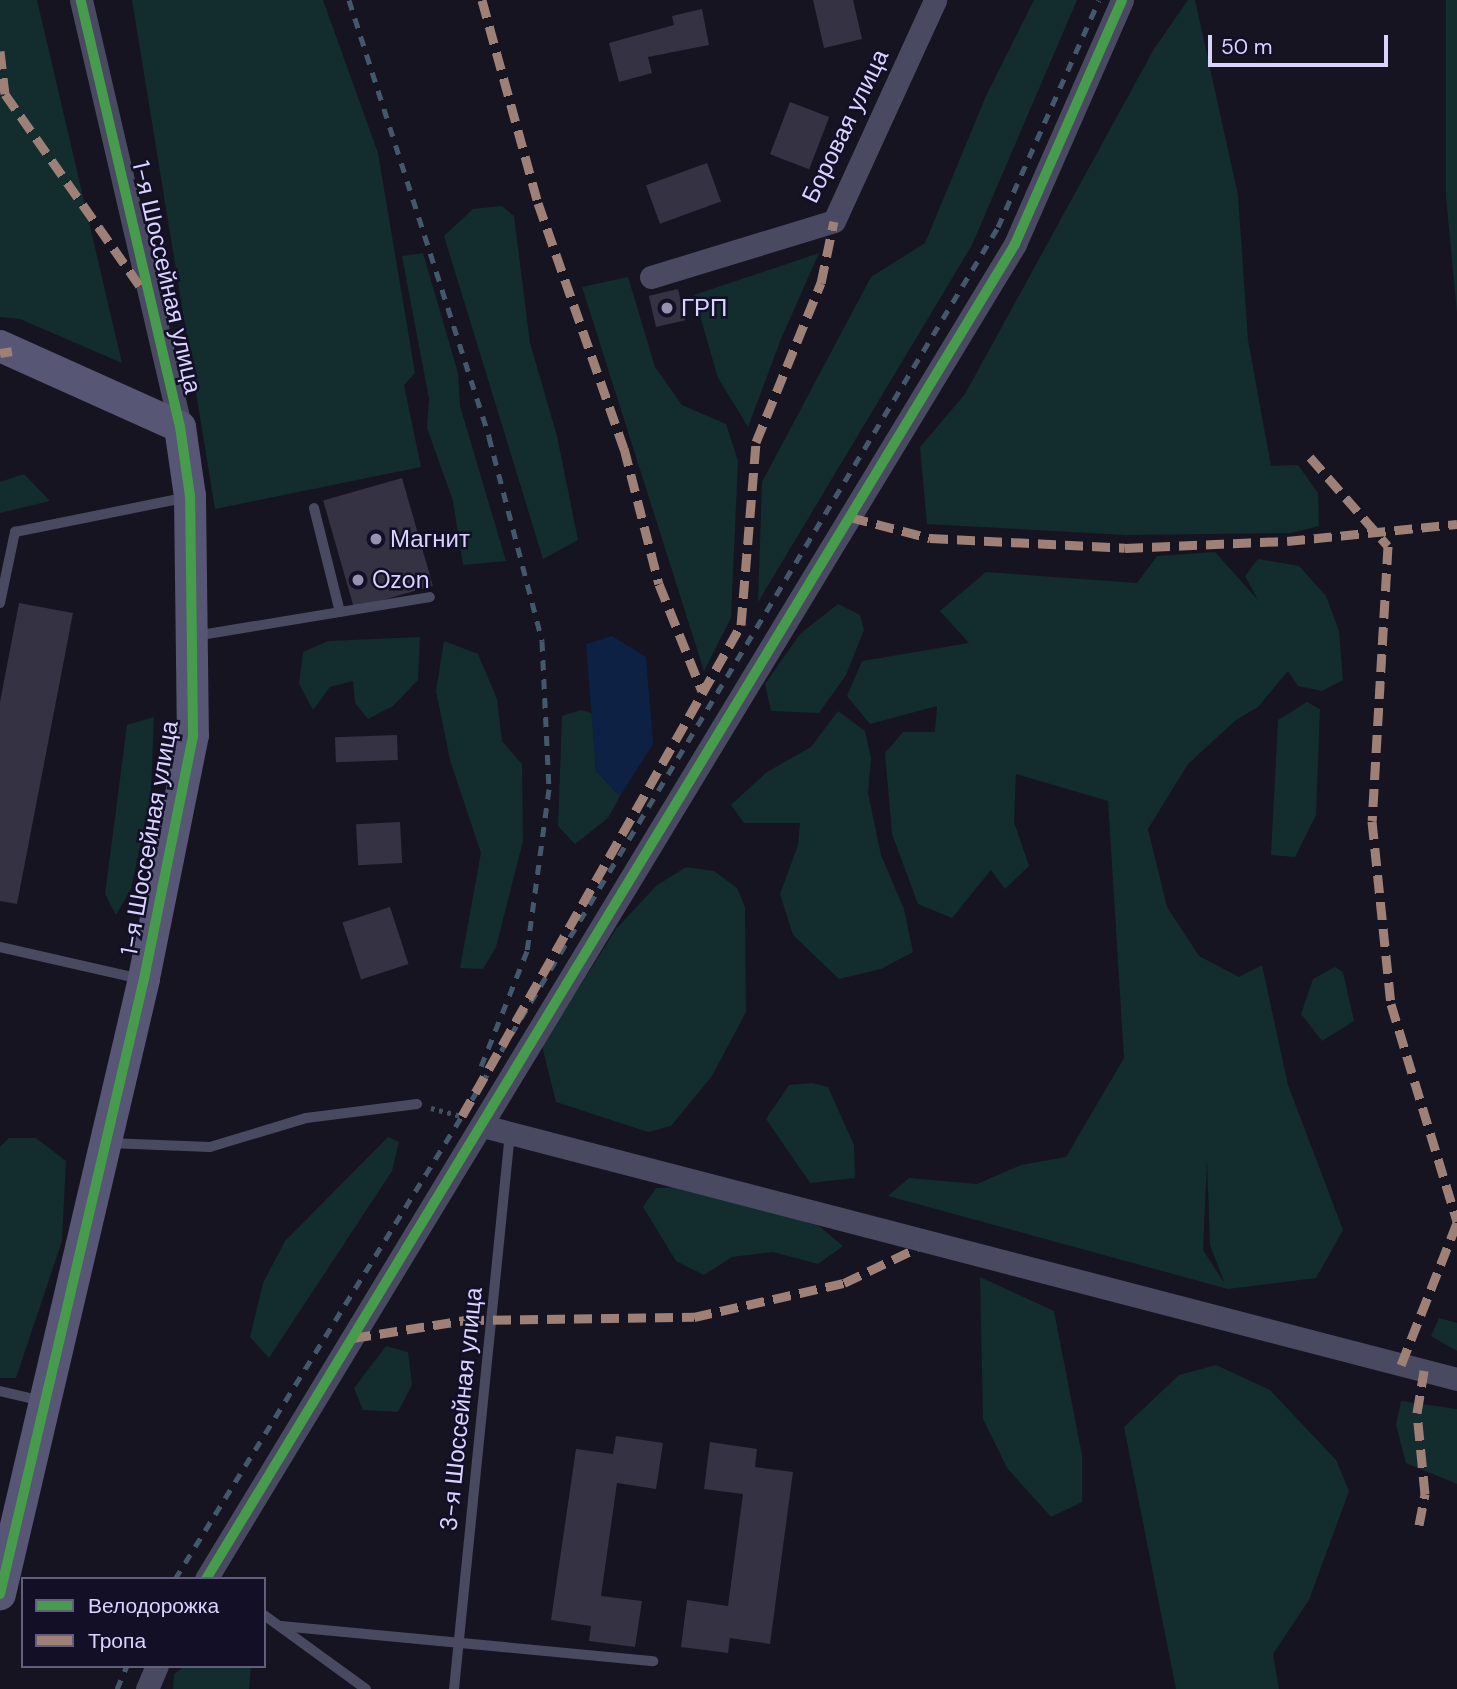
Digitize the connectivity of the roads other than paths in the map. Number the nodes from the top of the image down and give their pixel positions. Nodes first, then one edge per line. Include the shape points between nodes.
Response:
1 (81, 0) edge
2 (935, 0) edge
3 (1122, 0) edge
4 (650, 277) dead end
5 (0, 346) edge
6 (180, 427) junction
7 (190, 496) junction
8 (314, 508) dead end
9 (430, 597) dead end
10 (0, 603) edge
11 (340, 612) junction
12 (192, 637) junction
13 (0, 947) edge
14 (144, 979) junction
15 (417, 1104) road end
16 (483, 1126) junction
17 (510, 1133) junction
18 (106, 1143) junction
19 (1457, 1379) edge
20 (0, 1391) edge
21 (45, 1402) junction
22 (209, 1577) edge
23 (0, 1594) edge
24 (266, 1616) edge
25 (281, 1626) junction
26 (459, 1643) junction
27 (653, 1661) dead end
28 (156, 1668) edge
29 (148, 1689) edge
30 (366, 1689) edge
31 (454, 1689) edge

1 - 6 street, 1-я Шоссейная улица
2 - 4 street, Боровая улица via 834,221
3 - 16 street via 1015,244
5 - 6 street
6 - 7 street, 1-я Шоссейная улица
7 - 10 lane via 15,532
7 - 12 street, 1-я Шоссейная улица
8 - 11 lane
9 - 11 lane
11 - 12 lane
12 - 14 street, 1-я Шоссейная улица via 193,735
13 - 14 lane
14 - 18 street, 1-я Шоссейная улица
15 - 18 lane via 306,1118 210,1147
16 - 17 street
16 - 22 street
17 - 19 street
17 - 26 lane, 3-я Шоссейная улица
18 - 21 street, 1-я Шоссейная улица
20 - 21 lane
21 - 23 street, 1-я Шоссейная улица
24 - 25 lane
25 - 26 lane
25 - 30 lane
26 - 27 lane
26 - 31 lane, 3-я Шоссейная улица
28 - 29 street

